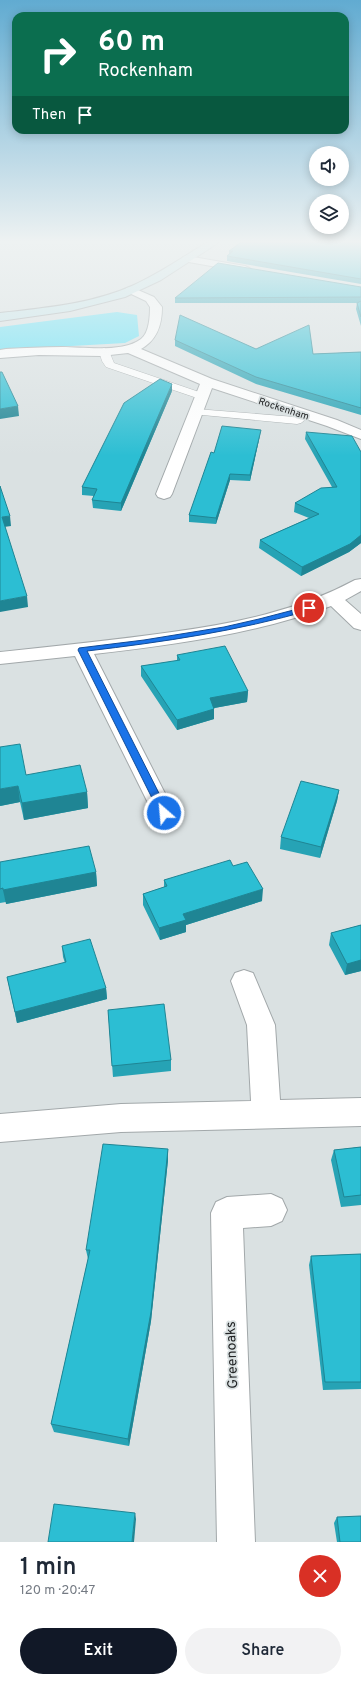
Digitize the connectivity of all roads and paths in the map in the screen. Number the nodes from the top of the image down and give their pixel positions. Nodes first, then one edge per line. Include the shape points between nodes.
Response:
1 (25, 313) edge
2 (155, 313) edge
3 (0, 317) edge
4 (130, 349) junction
5 (104, 351) junction
6 (0, 354) edge
7 (207, 382) junction
8 (201, 396) junction
9 (196, 412) junction
10 (306, 415) junction
11 (361, 435) edge
12 (164, 494) dead end
13 (361, 584) edge
14 (334, 598) junction
15 (361, 624) edge
16 (82, 650) junction
17 (0, 658) edge
18 (164, 813) dead end
19 (244, 981) dead end
20 (361, 1112) edge
21 (266, 1113) junction
22 (0, 1128) edge
23 (271, 1210) dead end
24 (236, 1542) edge

1 - 3 main road
2 - 4 street, Rockenham via 149,337 145,342
4 - 5 street, Rockenham
4 - 7 street, Rockenham
5 - 6 street, Rockenham via 52,350
5 - 8 lane via 110,365
7 - 8 street
7 - 10 street, Rockenham
8 - 9 street
9 - 10 lane via 297,421
9 - 12 street
10 - 11 street, Rockenham
13 - 14 street
14 - 15 street
14 - 16 street via 299,611 244,625
16 - 17 street
16 - 18 street
19 - 21 street via 261,1025
20 - 21 street
21 - 22 street via 121,1118
23 - 24 street, Greenoaks via 228,1213

